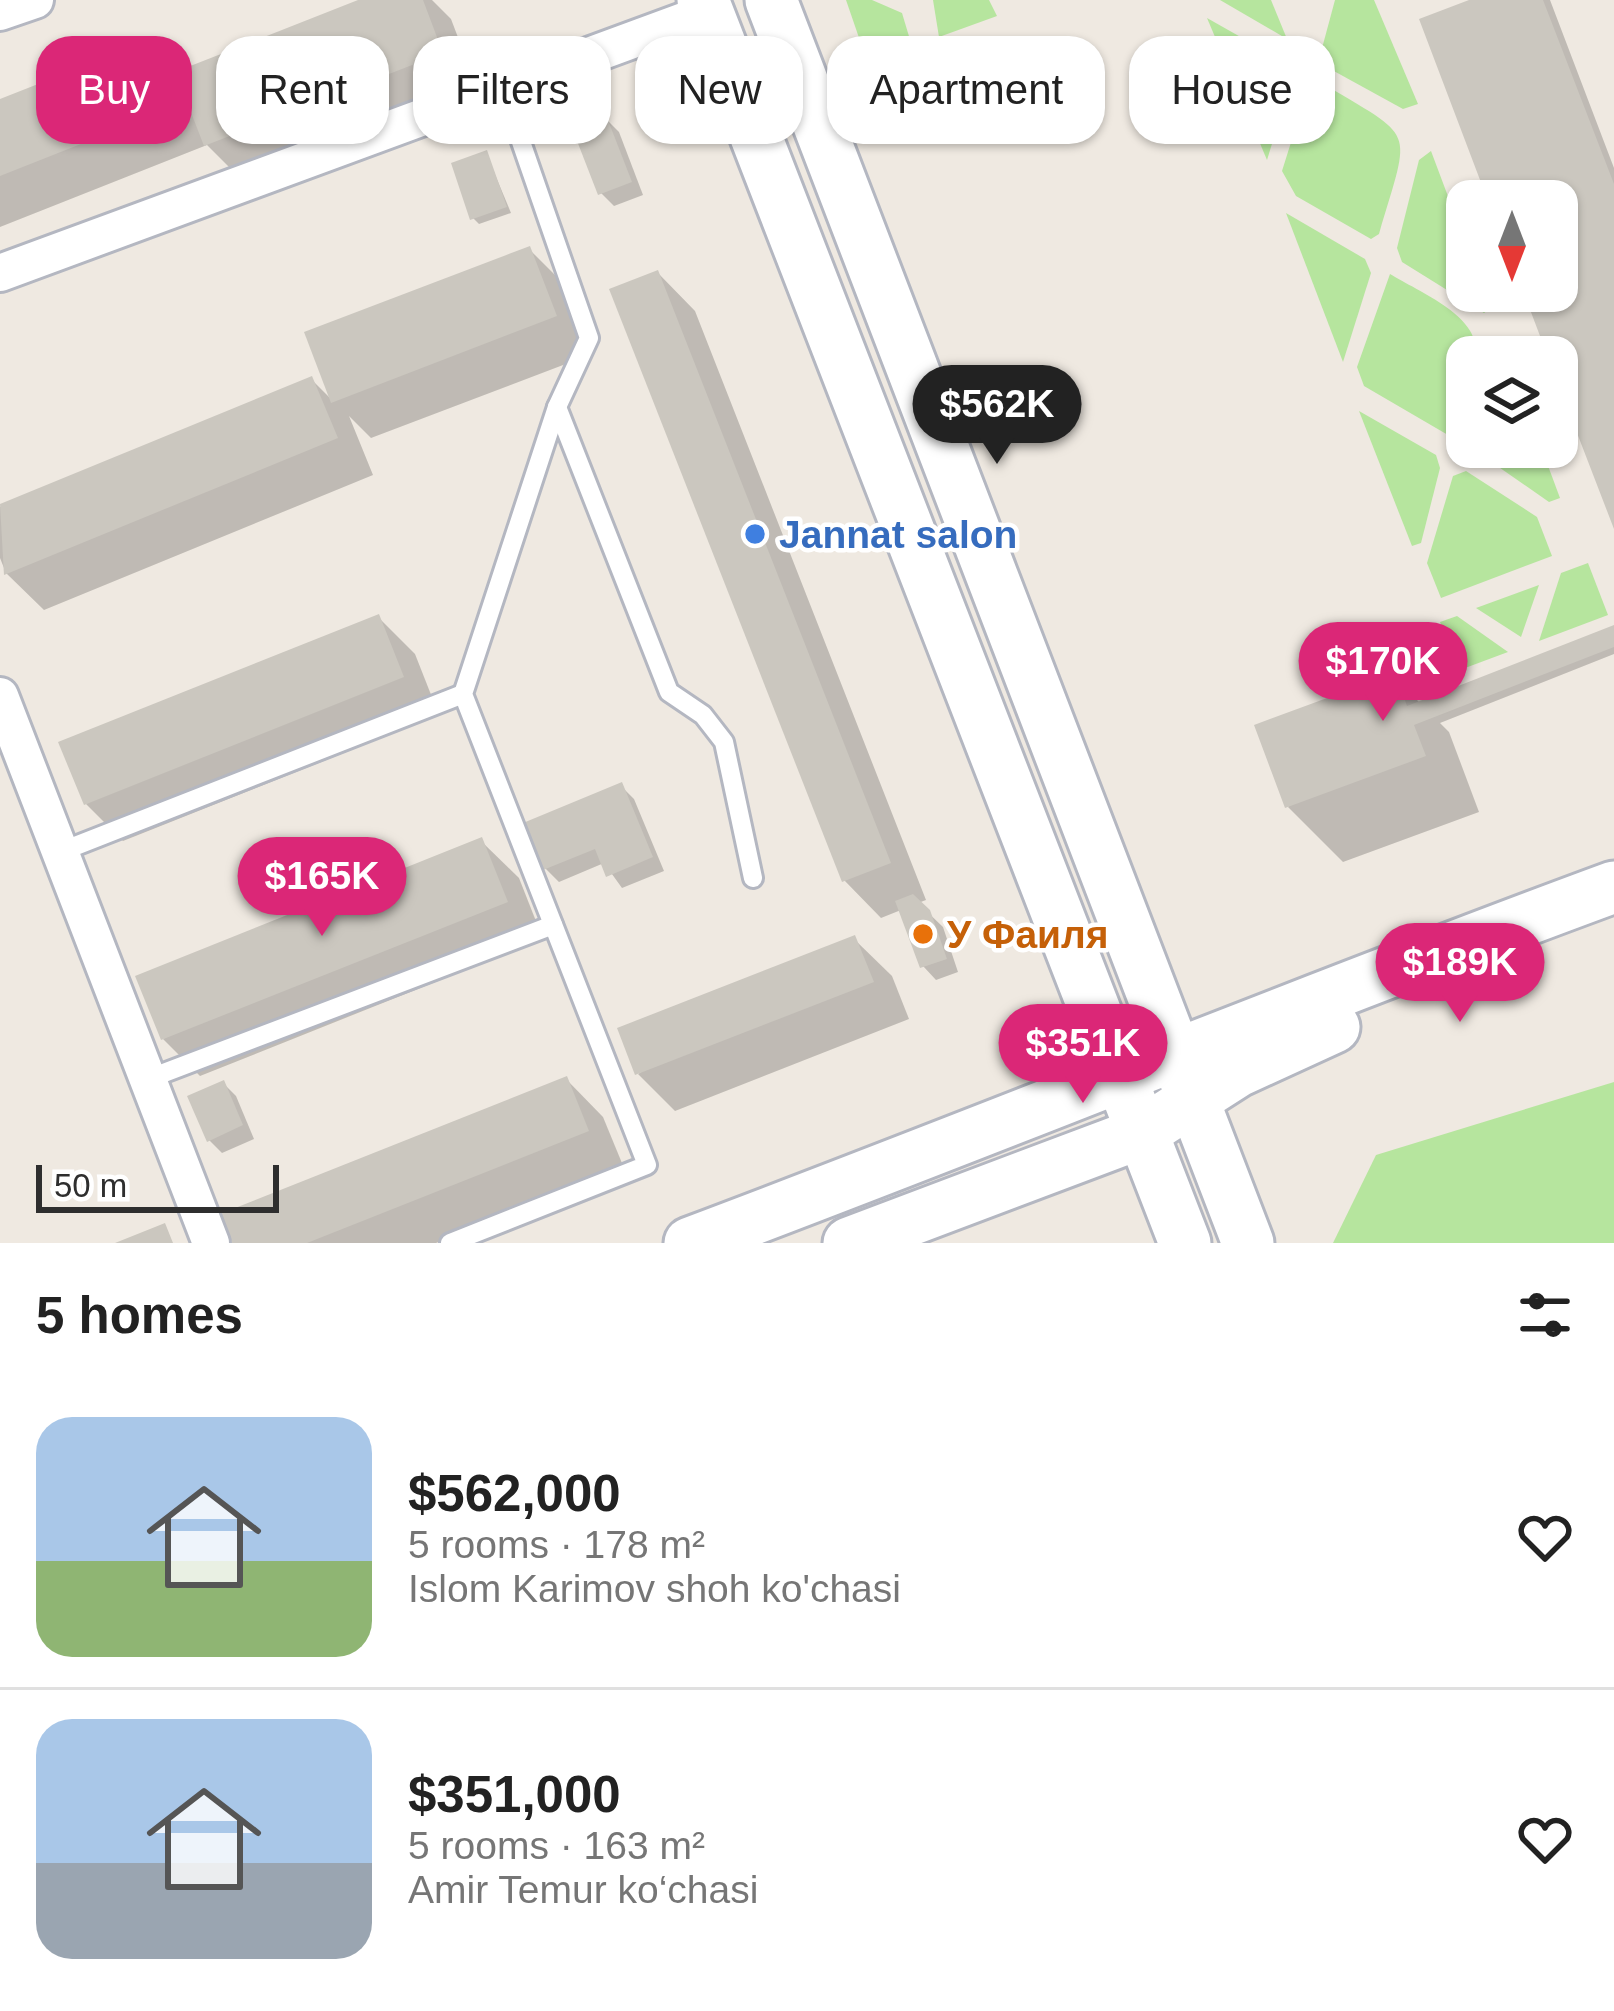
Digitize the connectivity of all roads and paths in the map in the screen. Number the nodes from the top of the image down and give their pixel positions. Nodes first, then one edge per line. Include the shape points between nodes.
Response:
1 (35, 0) edge
2 (771, 0) edge
3 (705, 6) edge
4 (0, 12) edge
5 (611, 44) edge
6 (413, 120) edge
7 (522, 144) edge
8 (0, 274) edge
9 (556, 407) junction
10 (463, 694) junction
11 (0, 696) edge
12 (60, 852) junction
13 (753, 878) dead end
14 (1614, 887) edge
15 (1614, 920) edge
16 (553, 925) junction
17 (148, 1079) junction
18 (1186, 1080) junction
19 (1120, 1081) junction
20 (1141, 1133) junction
21 (211, 1243) edge
22 (450, 1243) edge
23 (690, 1243) edge
24 (849, 1243) edge
25 (1185, 1243) edge
26 (1248, 1243) edge

1 - 4 street
2 - 18 main road
3 - 5 street
3 - 19 main road
6 - 8 street
7 - 9 lane via 589,338
9 - 10 lane
9 - 13 lane via 669,692 724,742
10 - 12 lane
10 - 16 lane
11 - 12 street
12 - 17 street
14 - 18 main road via 1296,1004
15 - 18 main road via 1238,1071
16 - 17 lane
16 - 22 lane via 647,1165
17 - 21 street
18 - 19 main road
18 - 20 main road
18 - 26 main road
19 - 20 main road
19 - 23 main road
20 - 24 main road
20 - 25 main road

